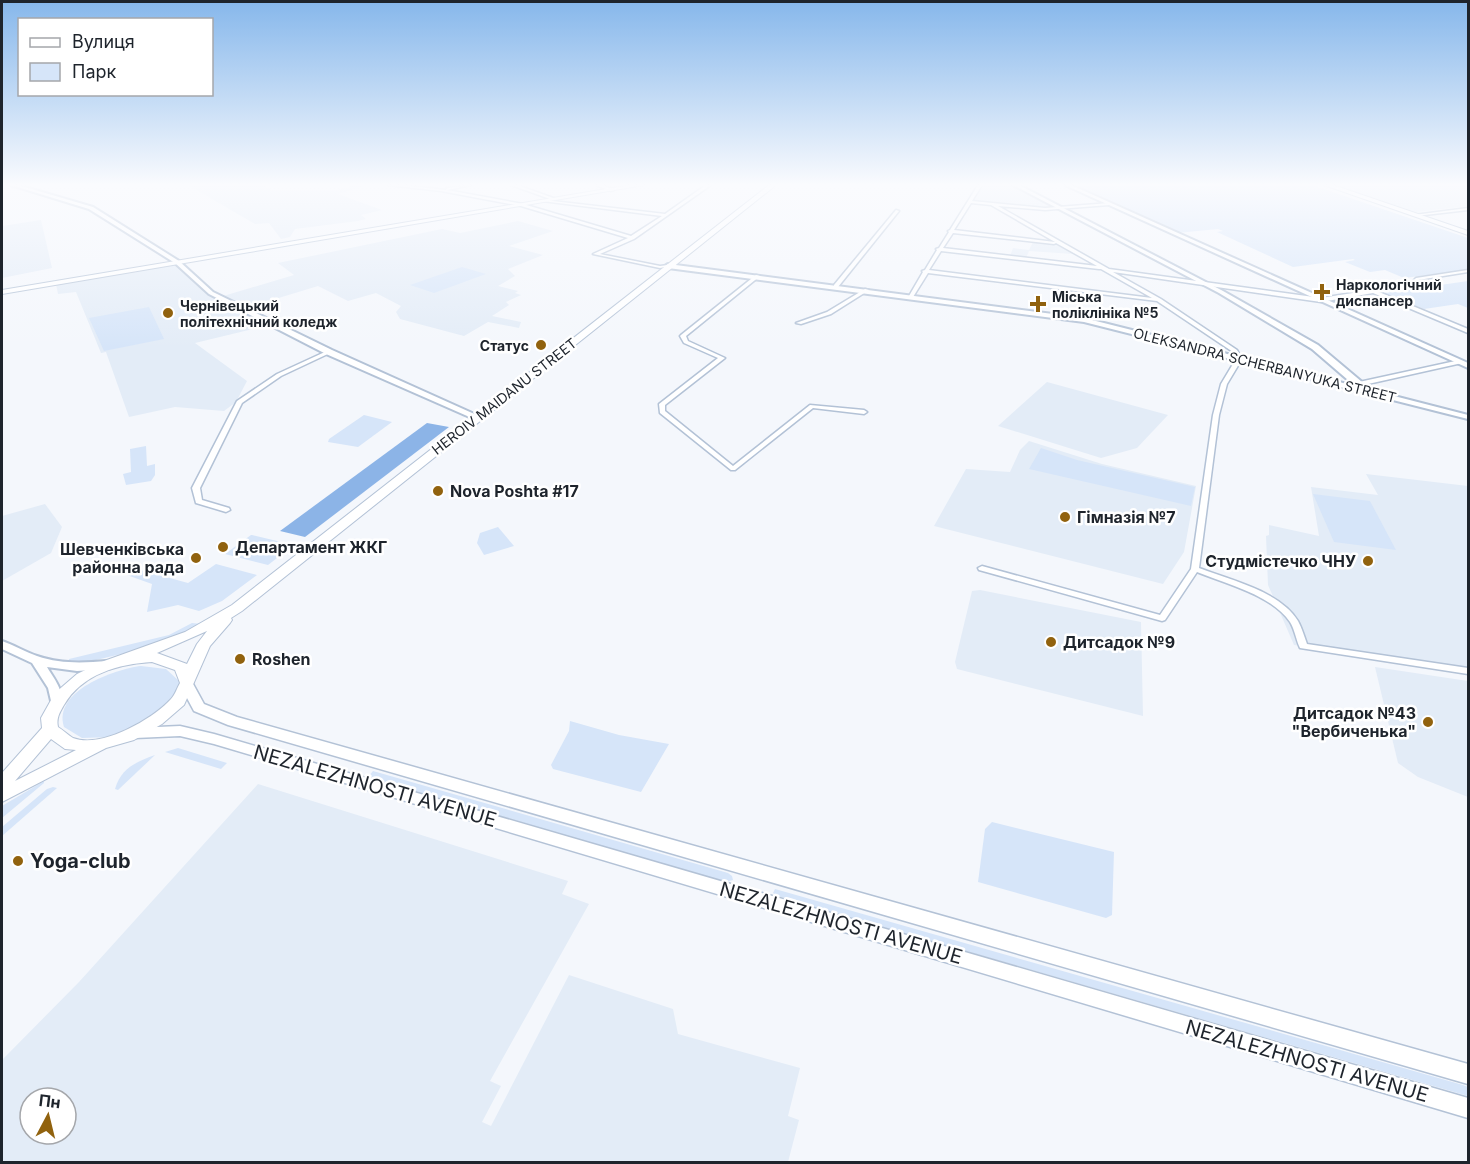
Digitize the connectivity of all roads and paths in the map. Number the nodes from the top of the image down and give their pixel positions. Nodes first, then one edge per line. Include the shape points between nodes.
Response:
1 (141, 239) edge
2 (314, 239) edge
3 (629, 239) edge
4 (702, 239) edge
5 (874, 239) edge
6 (944, 239) edge
7 (1026, 239) edge
8 (1053, 239) edge
9 (1120, 239) edge
10 (1187, 239) edge
11 (1059, 243) junction
12 (938, 249) junction
13 (177, 262) junction
14 (668, 266) junction
15 (1104, 269) junction
16 (924, 271) junction
17 (1468, 271) edge
18 (758, 276) junction
19 (1206, 284) junction
20 (836, 286) junction
21 (867, 290) junction
22 (2, 292) edge
23 (1375, 292) junction
24 (910, 296) junction
25 (1159, 300) junction
26 (1322, 300) junction
27 (799, 323) dead end
28 (1468, 331) edge
29 (329, 352) junction
30 (1239, 359) junction
31 (1460, 362) junction
32 (1468, 366) edge
33 (1359, 387) junction
34 (864, 412) dead end
35 (477, 417) junction
36 (1468, 417) edge
37 (226, 510) dead end
38 (982, 568) dead end
39 (1195, 569) junction
40 (237, 608) junction
41 (2, 645) edge
42 (119, 662) junction
43 (38, 663) junction
44 (1468, 671) edge
45 (187, 681) junction
46 (56, 702) junction
47 (50, 729) junction
48 (135, 734) junction
49 (107, 742) junction
50 (2, 784) edge
51 (2, 795) edge
52 (1468, 1074) edge
53 (1468, 1108) edge

1 - 13 street
2 - 13 main road
3 - 14 street via 595,254
4 - 14 main road, HEROIV MAIDANU STREET
5 - 20 street
6 - 12 street
7 - 11 street
8 - 11 street
9 - 19 street
10 - 26 street
11 - 15 street
12 - 15 street
12 - 16 street
13 - 22 main road
13 - 29 street via 211,293
14 - 18 street, OLEKSANDRA SCHERBANYUKA STREET
14 - 35 main road, HEROIV MAIDANU STREET
15 - 19 street
15 - 25 street
16 - 24 street
16 - 25 street
17 - 23 street via 1416,279 1412,285
18 - 20 street, OLEKSANDRA SCHERBANYUKA STREET
18 - 34 street via 683,336 686,342 722,358 660,408 733,469 812,406
19 - 26 street
19 - 33 street via 1315,347
20 - 21 street, OLEKSANDRA SCHERBANYUKA STREET
21 - 24 street, OLEKSANDRA SCHERBANYUKA STREET
21 - 27 street via 829,313
23 - 26 street
23 - 28 street
24 - 30 street, OLEKSANDRA SCHERBANYUKA STREET via 1084,320
25 - 30 street via 1235,351
26 - 31 street
29 - 35 street
29 - 37 street via 271,379 239,402 196,488 199,501
30 - 33 street, OLEKSANDRA SCHERBANYUKA STREET
30 - 39 street via 1224,384 1216,415
31 - 32 street
31 - 33 street
33 - 36 street, OLEKSANDRA SCHERBANYUKA STREET
35 - 40 main road, HEROIV MAIDANU STREET
38 - 39 street via 1162,618
39 - 44 street via 1268,598 1294,621 1303,646
40 - 42 main road via 190,635
40 - 45 main road via 204,644
41 - 43 street
42 - 43 street via 70,669
42 - 45 main road via 165,659 182,667
42 - 46 main road via 72,684
43 - 46 street via 54,688
45 - 48 main road via 173,708
45 - 52 main road, NEZALEZHNOSTI AVENUE via 199,707 233,721
46 - 47 main road via 48,721
47 - 49 main road via 70,742
47 - 50 main road
48 - 49 main road
48 - 53 main road, NEZALEZHNOSTI AVENUE via 180,731 214,739
49 - 51 main road

